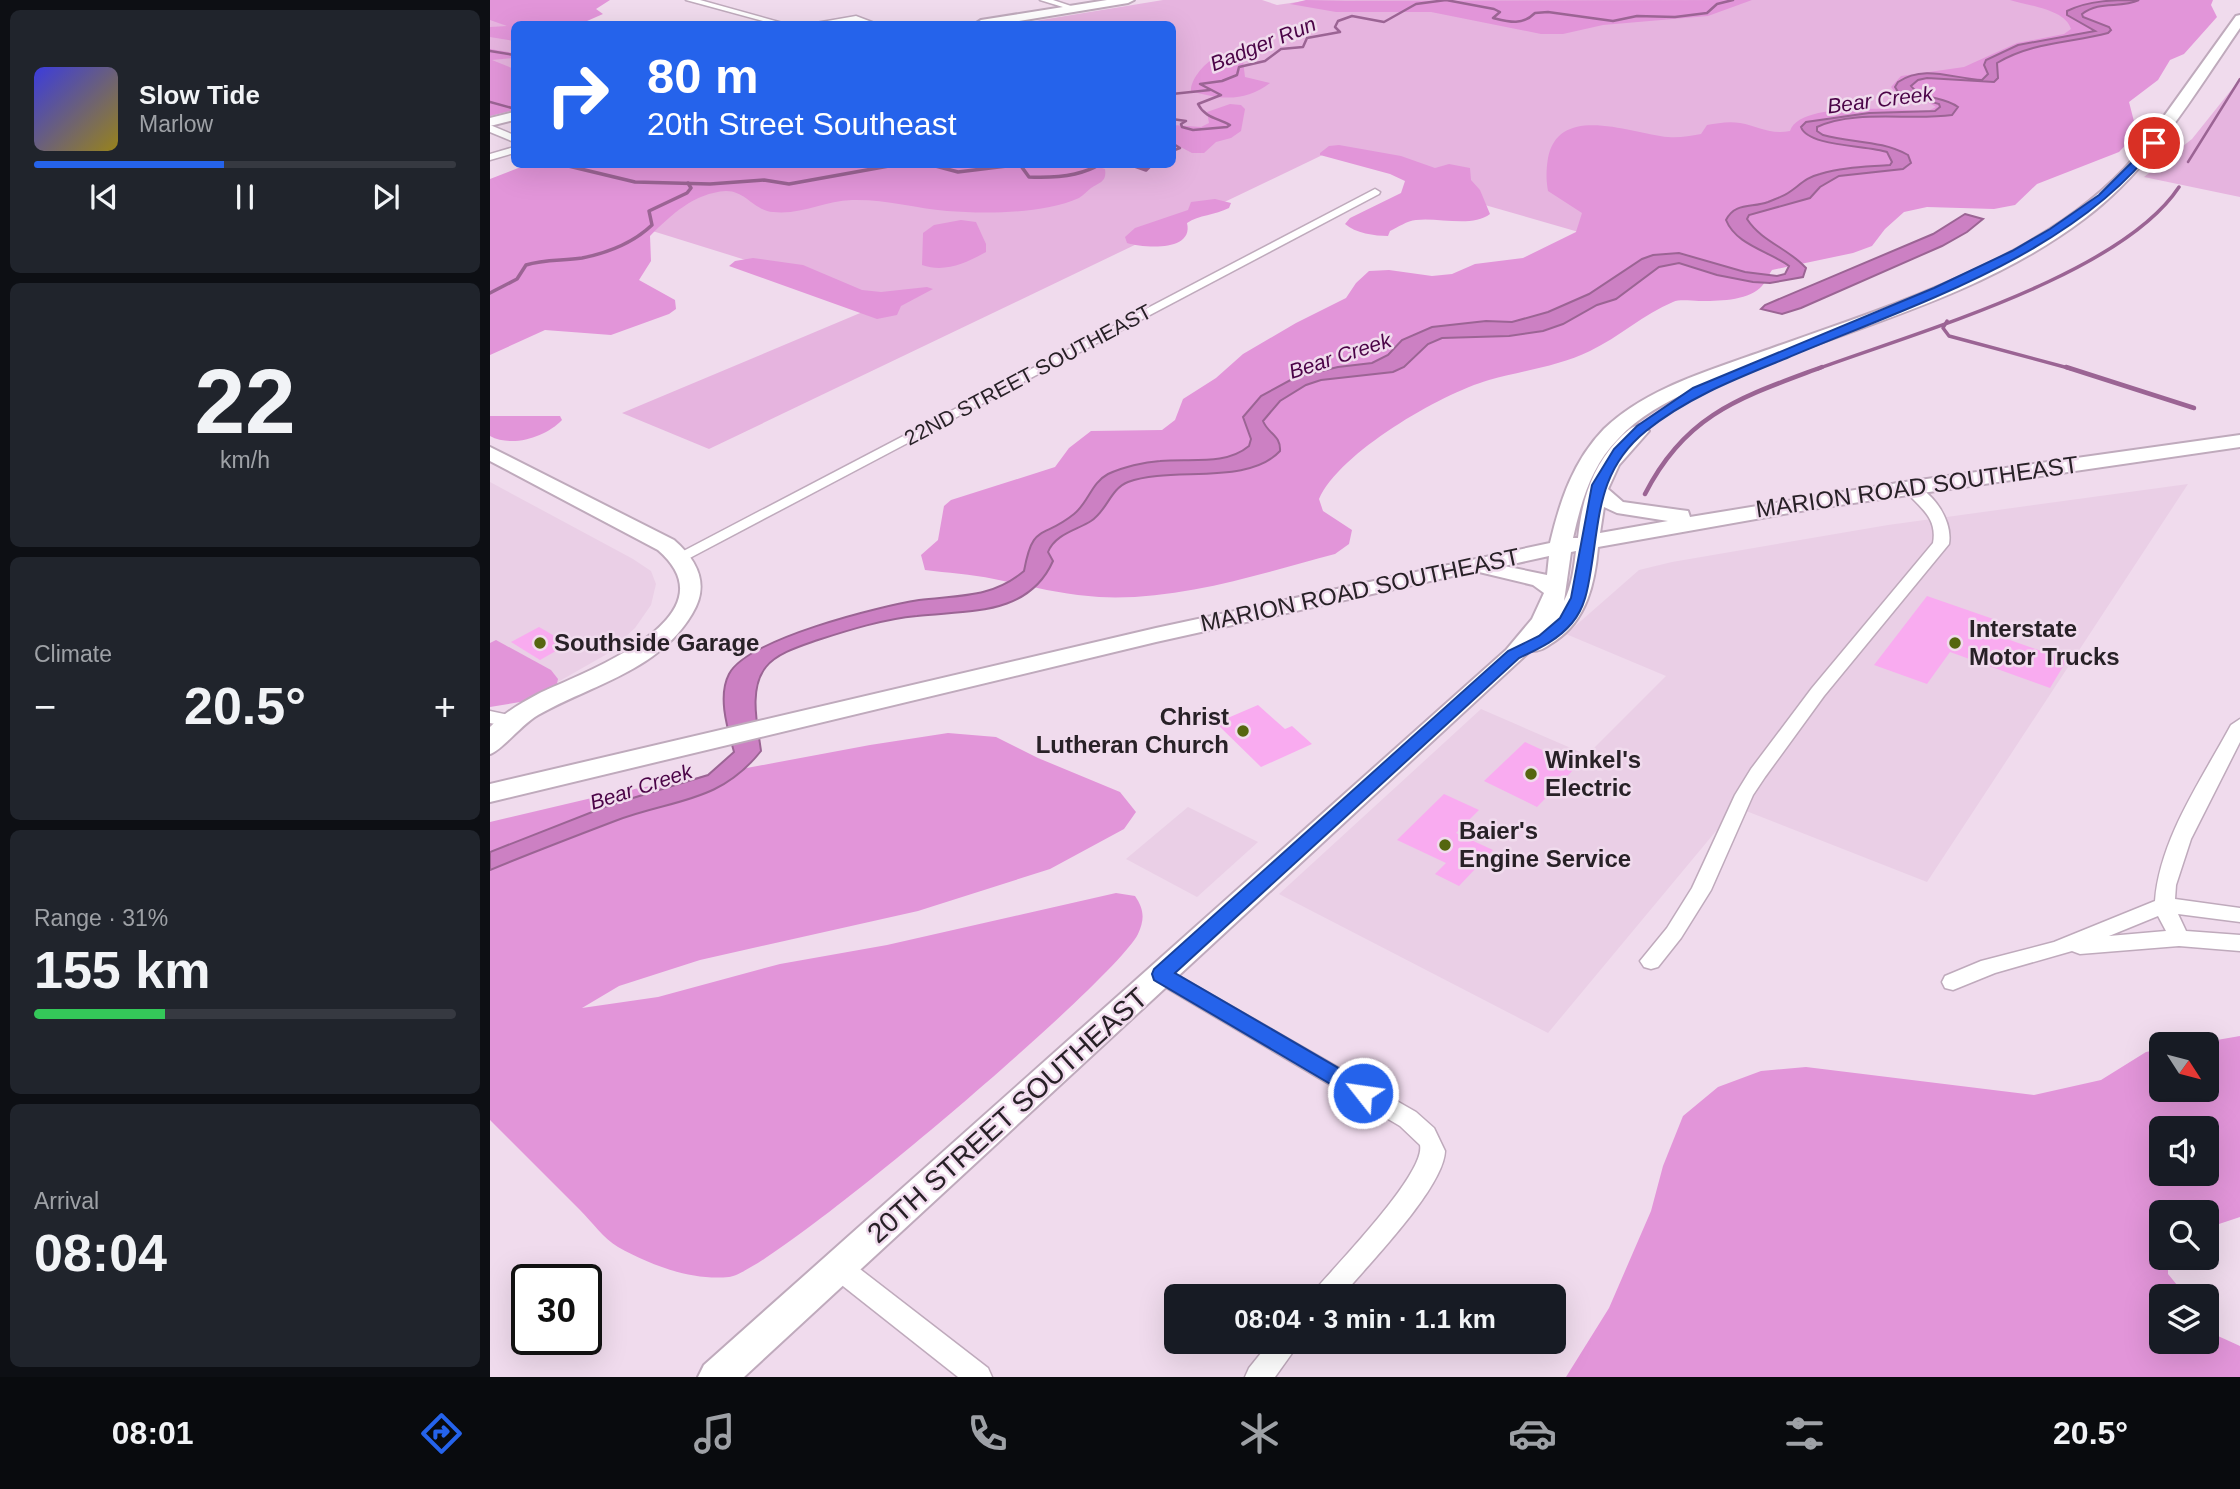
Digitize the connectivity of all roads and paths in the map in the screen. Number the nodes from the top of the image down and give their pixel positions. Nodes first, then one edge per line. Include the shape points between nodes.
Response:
1 (690, 0) edge
2 (1044, 0) edge
3 (1128, 0) edge
4 (1076, 9) junction
5 (2240, 19) edge
6 (770, 21) edge
7 (839, 21) edge
8 (863, 21) edge
9 (1001, 21) edge
10 (511, 117) edge
11 (490, 122) edge
12 (490, 128) edge
13 (511, 138) edge
14 (511, 151) edge
15 (490, 157) edge
16 (1375, 192) dead end
17 (1821, 337) junction
18 (2240, 442) edge
19 (490, 453) edge
20 (1910, 488) junction
21 (1597, 491) junction
22 (1708, 519) junction
23 (1589, 542) junction
24 (1561, 547) junction
25 (680, 557) junction
26 (1469, 566) junction
27 (1555, 590) junction
28 (1514, 655) junction
29 (501, 719) edge
30 (2240, 725) edge
31 (490, 746) edge
32 (490, 793) edge
33 (2165, 905) junction
34 (2240, 915) edge
35 (2179, 938) junction
36 (2240, 943) edge
37 (2059, 948) junction
38 (1651, 961) dead end
39 (1161, 974) junction
40 (1953, 982) dead end
41 (838, 1267) junction
42 (1336, 1284) edge
43 (1277, 1354) edge
44 (717, 1377) edge
45 (979, 1377) edge
46 (1258, 1377) edge

1 - 6 street
2 - 4 street
3 - 4 street
4 - 9 street
5 - 17 street, 20TH STREET SOUTHEAST via 2143,156 2085,211 1980,271
7 - 8 street
10 - 11 street
12 - 13 street
14 - 15 street
16 - 25 street, 22ND STREET SOUTHEAST
17 - 21 street, 20TH STREET SOUTHEAST via 1671,406 1619,452
17 - 24 street, 20TH STREET SOUTHEAST via 1679,390 1624,423 1580,474
18 - 20 street, MARION ROAD SOUTHEAST
19 - 25 street via 645,532
20 - 22 street, MARION ROAD SOUTHEAST
20 - 38 street via 1942,522 1941,544 1818,692 1758,773 1701,890
21 - 22 street via 1608,503 1623,509
21 - 23 street, 20TH STREET SOUTHEAST
22 - 23 street, MARION ROAD SOUTHEAST
23 - 24 street, MARION ROAD SOUTHEAST
23 - 28 street, 20TH STREET SOUTHEAST via 1578,598 1566,621 1545,639
24 - 26 street, MARION ROAD SOUTHEAST
24 - 27 street, 20TH STREET SOUTHEAST
25 - 29 street via 690,574 690,594 663,637 622,666
26 - 27 street via 1540,580
26 - 32 street, MARION ROAD SOUTHEAST via 1123,642
27 - 28 street, 20TH STREET SOUTHEAST via 1544,620
28 - 39 street, 20TH STREET SOUTHEAST
29 - 31 street
30 - 33 street via 2178,847 2166,877
33 - 34 street
33 - 35 street
33 - 37 street
35 - 36 street
35 - 37 street
37 - 40 street
39 - 41 street, 20TH STREET SOUTHEAST
39 - 42 street via 1408,1119 1432,1144 1434,1155 1420,1182
41 - 44 street, 20TH STREET SOUTHEAST
41 - 45 street
43 - 46 street

